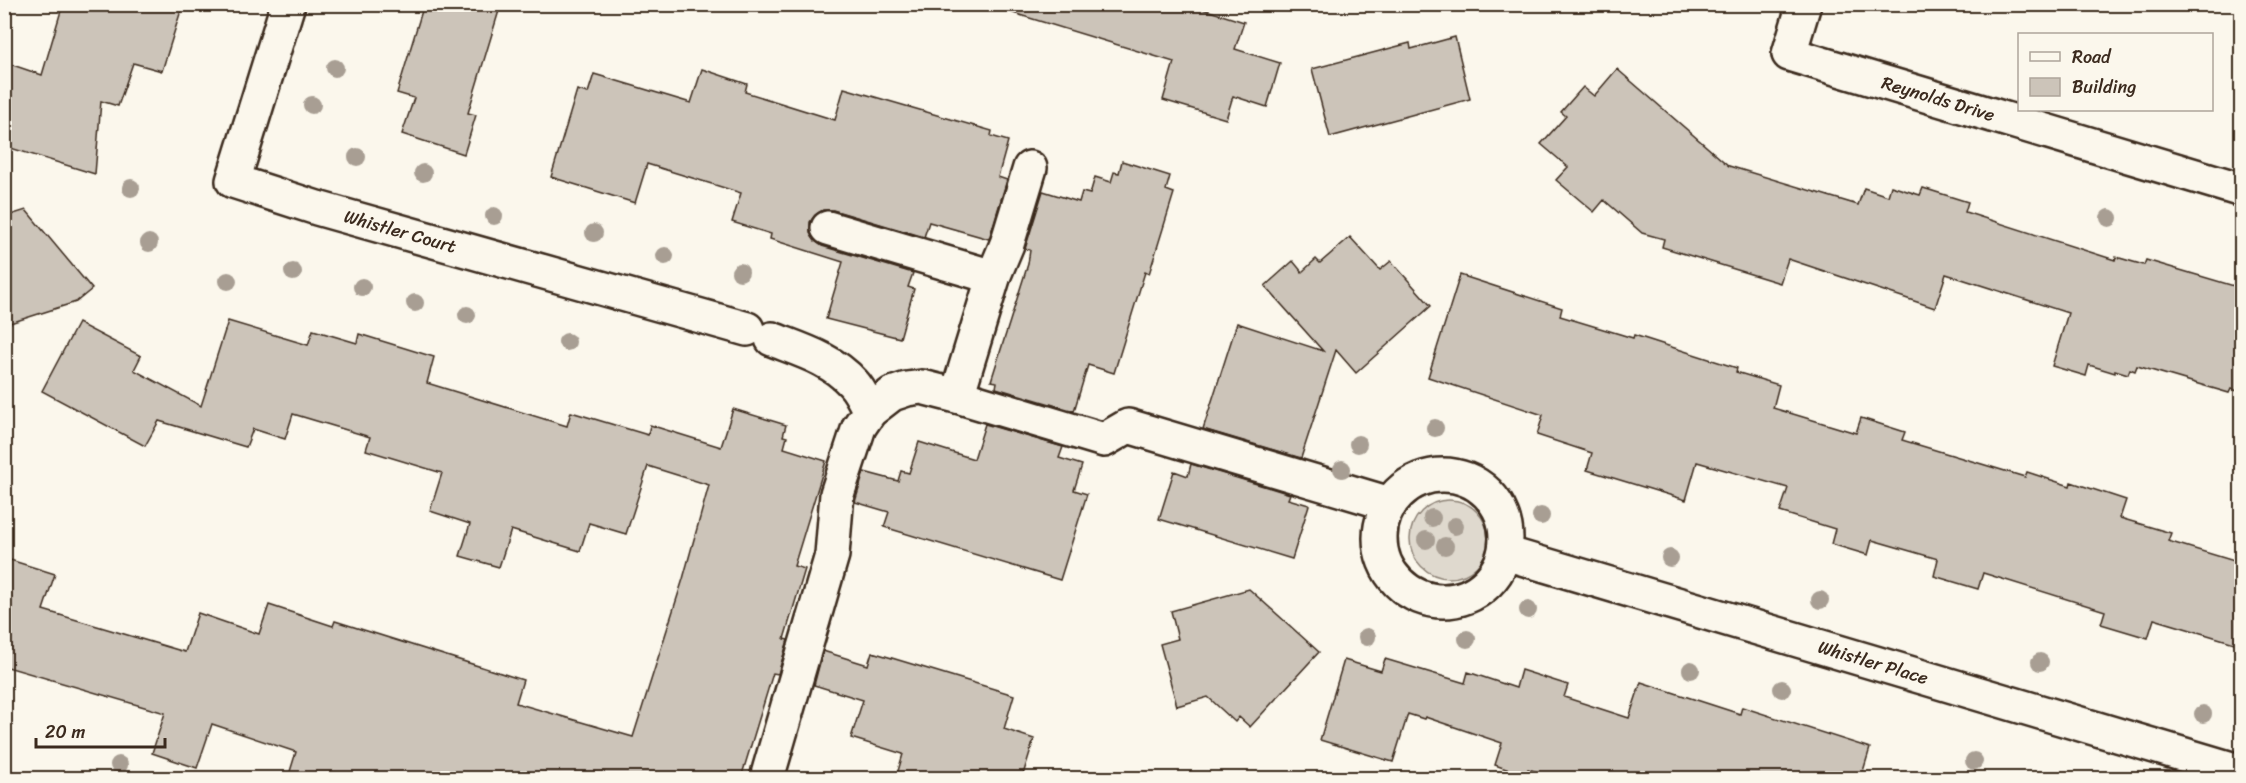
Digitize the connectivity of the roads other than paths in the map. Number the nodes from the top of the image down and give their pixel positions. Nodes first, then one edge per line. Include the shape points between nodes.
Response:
1 (288, 4) edge
2 (1804, 4) edge
3 (1030, 168) dead end
4 (2241, 190) edge
5 (828, 228) dead end
6 (993, 277) junction
7 (957, 396) junction
8 (870, 411) junction
9 (1390, 504) junction
10 (1505, 553) junction
11 (2241, 771) edge
12 (774, 777) edge

1 - 8 street, Whistler Court via 233,181 759,334 838,369 854,384
2 - 4 street, Reynolds Drive via 1789,54
3 - 6 street
5 - 6 street
6 - 7 street
7 - 8 street via 922,387 907,389 892,394
7 - 9 street via 1104,440 1128,426
8 - 12 street via 859,428 837,494 832,555
9 - 10 street via 1407,485 1427,476 1449,474 1470,480 1488,492 1500,510 1507,531
9 - 10 street via 1382,520 1384,560 1393,578 1427,599 1447,601 1475,592 1497,571
10 - 11 street, Whistler Place

